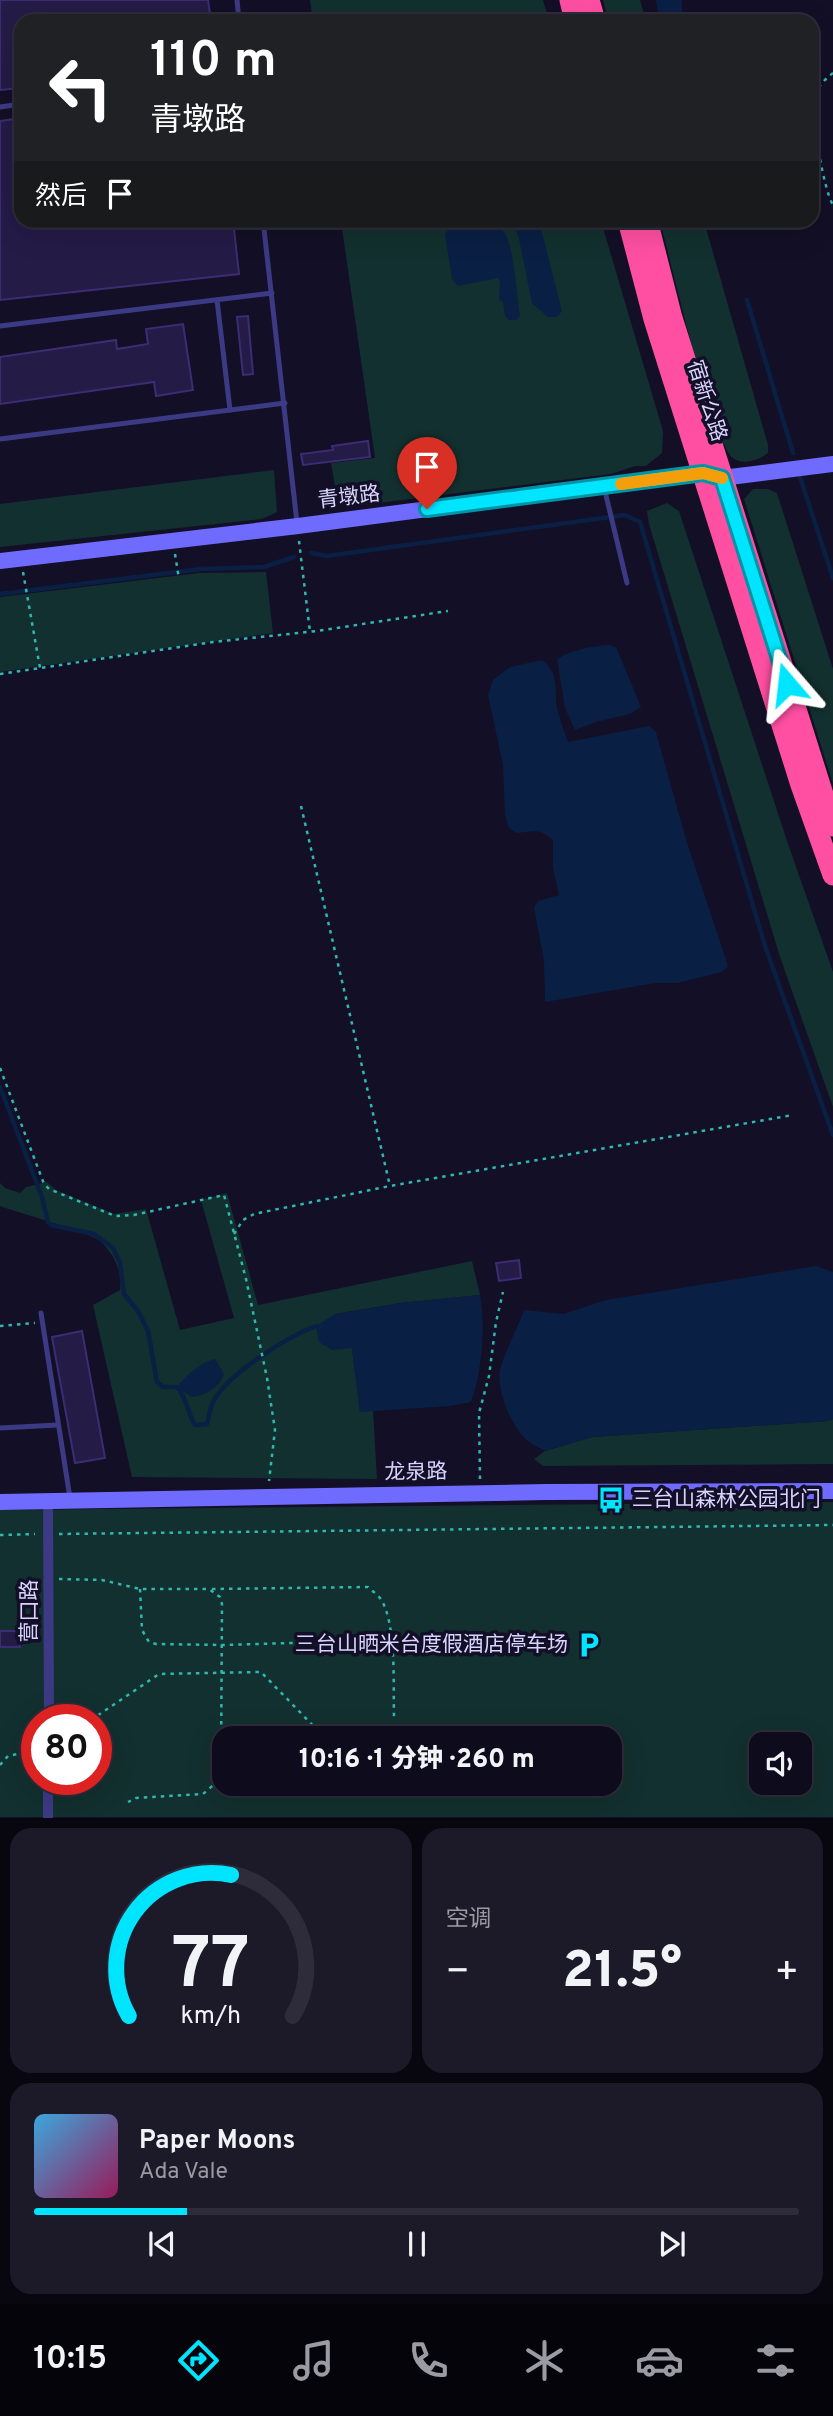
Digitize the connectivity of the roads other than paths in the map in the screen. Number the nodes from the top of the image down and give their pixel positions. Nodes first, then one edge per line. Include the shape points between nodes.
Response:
1 (264, 228) edge
2 (630, 228) edge
3 (649, 228) edge
4 (272, 293) junction
5 (217, 300) junction
6 (0, 326) edge
7 (285, 403) junction
8 (230, 410) junction
9 (0, 439) edge
10 (833, 464) edge
11 (713, 475) junction
12 (604, 486) junction
13 (298, 526) junction
14 (0, 561) edge
15 (627, 583) dead end
16 (833, 826) edge
17 (833, 875) edge
18 (41, 1313) dead end
19 (57, 1425) dead end
20 (0, 1428) edge
21 (833, 1491) edge
22 (48, 1501) junction
23 (70, 1501) junction
24 (0, 1502) edge
25 (49, 1704) edge
26 (48, 1795) edge
27 (48, 1818) edge

1 - 4 lane
2 - 11 highway, 宿新公路 via 654,319
3 - 11 highway, 宿新公路
4 - 5 lane
4 - 7 lane
5 - 6 lane
5 - 8 lane
7 - 8 lane
7 - 13 lane
8 - 9 lane
10 - 11 street, 青墩路
11 - 12 street, 青墩路
11 - 16 highway, 宿新公路
11 - 17 highway, 宿新公路 via 797,772
12 - 13 street, 青墩路
12 - 15 lane
13 - 14 street, 青墩路
18 - 23 lane
19 - 20 lane
21 - 23 street, 龙泉路
22 - 23 street, 龙泉路
22 - 24 street, 龙泉路
22 - 25 street, 营口路
26 - 27 street

